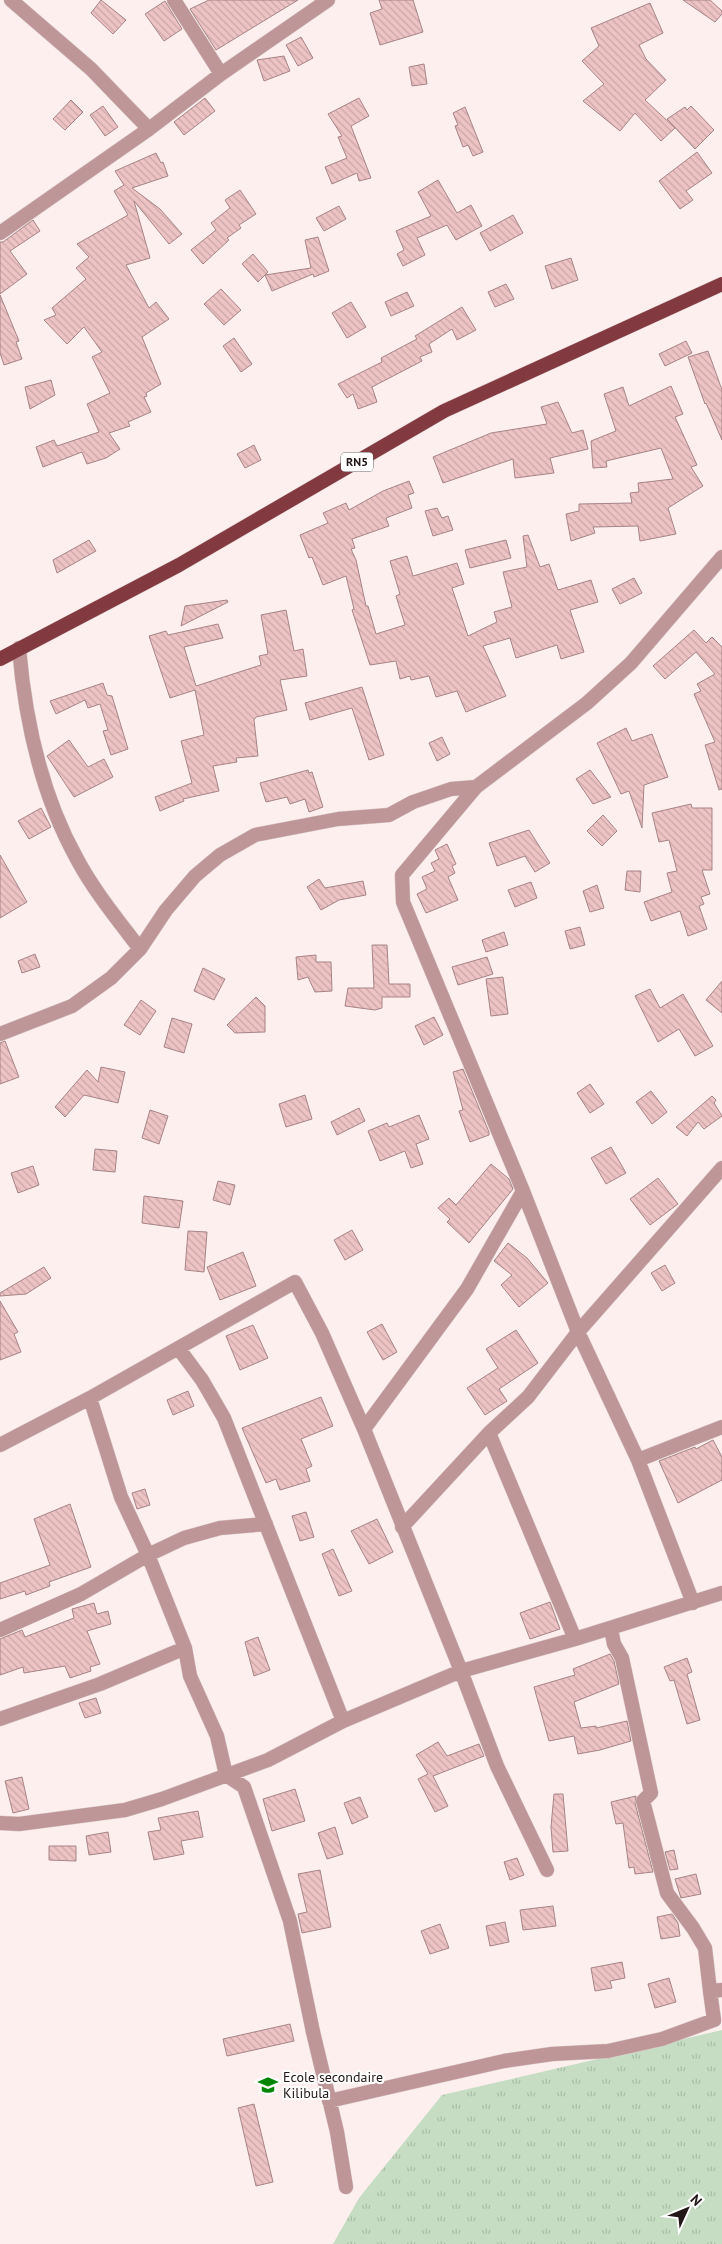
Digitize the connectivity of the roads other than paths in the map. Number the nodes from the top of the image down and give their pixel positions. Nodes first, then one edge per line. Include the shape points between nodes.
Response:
1 (11, 0) edge
2 (174, 0) edge
3 (328, 0) edge
4 (221, 74) junction
5 (149, 129) junction
6 (0, 233) edge
7 (722, 284) edge
8 (722, 557) edge
9 (19, 648) junction
10 (0, 659) edge
11 (476, 787) junction
12 (140, 949) junction
13 (0, 1034) edge
14 (722, 1168) edge
15 (523, 1191) junction
16 (578, 1332) junction
17 (179, 1349) junction
18 (90, 1398) junction
19 (722, 1427) edge
20 (364, 1429) junction
21 (489, 1432) junction
22 (0, 1445) edge
23 (638, 1460) junction
24 (266, 1524) junction
25 (402, 1527) junction
26 (148, 1555) junction
27 (722, 1593) edge
28 (693, 1603) junction
29 (611, 1629) junction
30 (0, 1630) edge
31 (575, 1639) junction
32 (185, 1648) junction
33 (462, 1671) junction
34 (0, 1719) edge
35 (343, 1721) junction
36 (226, 1775) junction
37 (0, 1823) edge
38 (547, 1870) dead end
39 (716, 1991) edge
40 (330, 2101) junction
41 (346, 2187) dead end

1 - 5 street via 91,69
2 - 4 street
3 - 4 street
4 - 5 street
5 - 6 street
7 - 9 highway, RN5 via 444,411 180,565
8 - 11 street via 631,663 587,703
9 - 10 highway, RN5
9 - 12 street via 22,681 40,765 65,836 88,878
11 - 12 street via 451,789 412,802 388,815 338,819 255,835 220,855 195,876 166,910
11 - 15 street via 402,875 403,902
12 - 13 street via 111,978 72,1006
14 - 16 street
15 - 16 street
15 - 20 street via 467,1289
16 - 21 street via 528,1397
16 - 23 street
17 - 18 street
17 - 20 street via 295,1282 322,1333
17 - 24 street via 224,1418
18 - 22 street
18 - 26 street via 121,1497
19 - 23 street
20 - 25 street
21 - 25 street
21 - 31 street
23 - 28 street
24 - 26 street via 220,1528 184,1538
24 - 35 street
25 - 33 street
26 - 30 street via 81,1594
26 - 32 street
27 - 28 street
28 - 29 street
29 - 31 street
29 - 39 street via 614,1644 622,1658 651,1793 643,1801 667,1893 705,1948
31 - 33 street
32 - 34 street via 100,1684
32 - 36 street via 190,1676 216,1736
33 - 35 street
33 - 38 street via 497,1766
35 - 36 street via 268,1760
36 - 37 street via 125,1810 19,1824
36 - 40 street via 244,1787 290,1921
39 - 40 street via 714,2020 662,2039 608,2051 552,2054 504,2062
40 - 41 street

